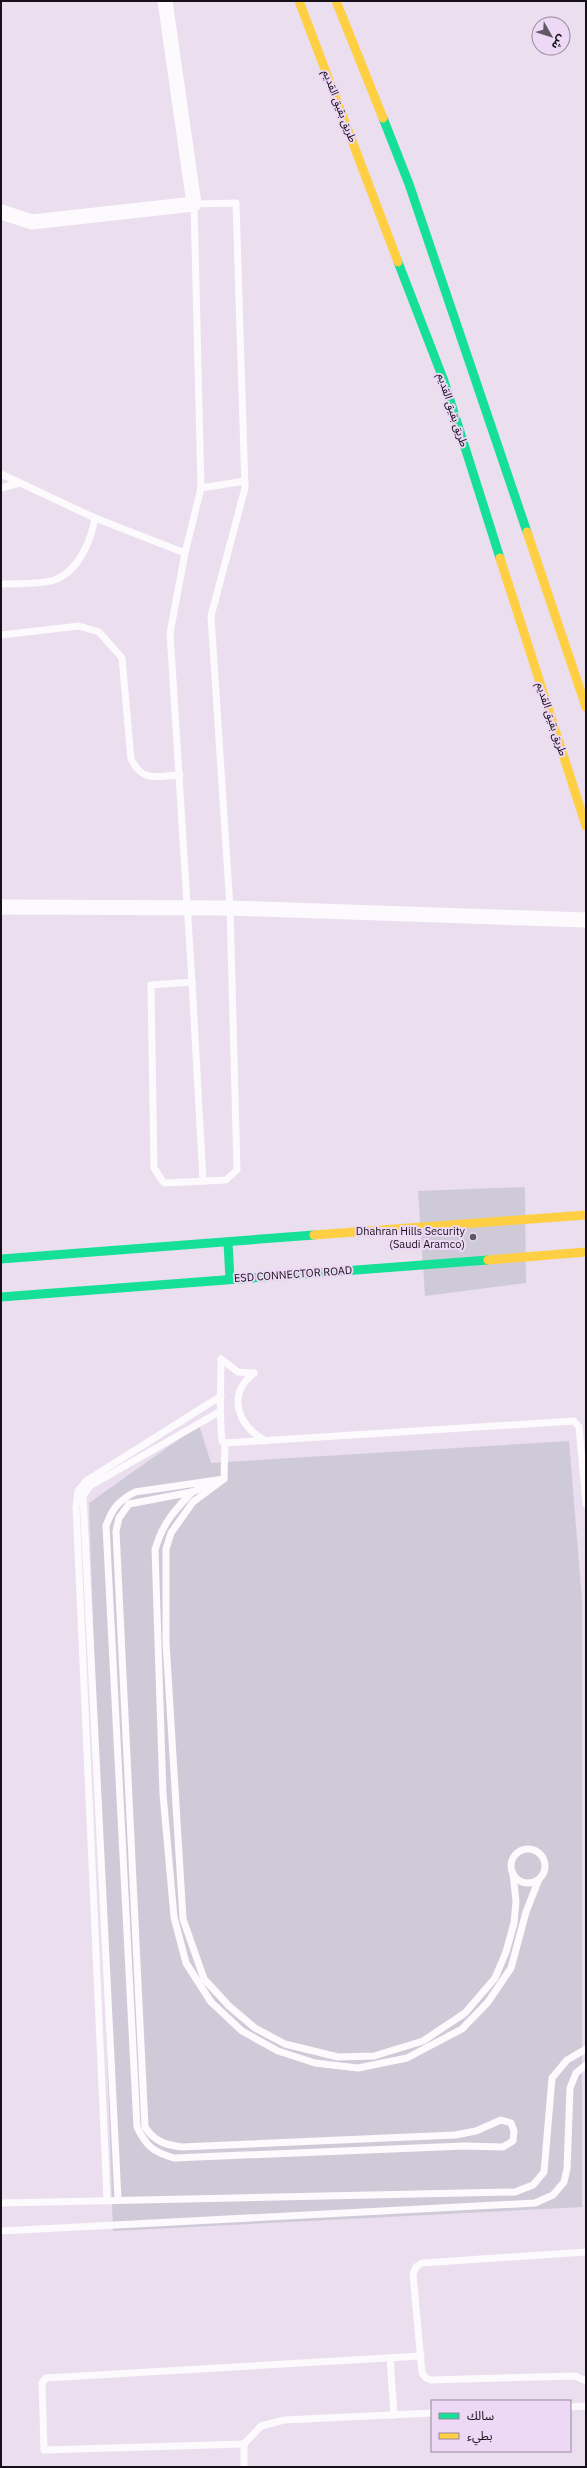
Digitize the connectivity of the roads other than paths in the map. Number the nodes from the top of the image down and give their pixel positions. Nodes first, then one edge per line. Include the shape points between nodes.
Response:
1 (165, 1) edge
2 (299, 1) edge
3 (336, 1) edge
4 (194, 204) junction
5 (1, 212) edge
6 (1, 474) edge
7 (245, 481) junction
8 (20, 483) junction
9 (1, 488) edge
10 (201, 488) junction
11 (95, 518) junction
12 (185, 553) junction
13 (1, 584) edge
14 (1, 635) edge
15 (586, 707) edge
16 (180, 775) junction
17 (586, 826) edge
18 (1, 907) edge
19 (189, 908) junction
20 (230, 908) junction
21 (586, 920) edge
22 (192, 982) junction
23 (203, 1181) junction
24 (586, 1215) edge
25 (228, 1243) junction
26 (585, 1253) edge
27 (1, 1259) edge
28 (230, 1279) junction
29 (1, 1297) edge
30 (221, 1396) junction
31 (219, 1412) junction
32 (266, 1441) junction
33 (224, 1443) junction
34 (224, 1479) junction
35 (192, 1492) junction
36 (586, 1504) edge
37 (513, 1873) junction
38 (539, 1879) junction
39 (586, 2048) edge
40 (586, 2065) edge
41 (107, 2199) junction
42 (118, 2199) junction
43 (1, 2203) edge
44 (1, 2231) edge
45 (586, 2252) edge
46 (421, 2356) junction
47 (390, 2358) junction
48 (586, 2381) edge
49 (586, 2406) edge
50 (571, 2407) edge
51 (431, 2413) edge
52 (394, 2415) junction
53 (244, 2444) junction
54 (244, 2467) edge

1 - 4 street
2 - 17 main road, طريق بقيق القديم via 444,381
3 - 15 main road via 409,184
4 - 5 street via 32,222
4 - 7 lane via 236,203
4 - 10 lane
6 - 8 lane
7 - 10 lane
7 - 20 lane via 211,616
8 - 9 lane
8 - 11 lane
10 - 12 lane
11 - 12 lane
11 - 13 lane via 92,536 67,573 53,581
12 - 16 lane via 170,633
14 - 16 lane via 79,626 99,632 122,658 131,759 137,770 146,777
16 - 19 lane
18 - 19 street
19 - 20 street
19 - 22 lane
20 - 21 street
20 - 23 lane via 237,1170 226,1180
22 - 23 lane
22 - 23 lane via 151,985 154,1168 164,1183
24 - 25 main road
25 - 27 main road
25 - 28 main road
26 - 28 main road, ESD CONNECTOR ROAD
28 - 29 main road, ESD CONNECTOR ROAD
30 - 31 lane
30 - 32 lane via 221,1359 238,1372 254,1373 242,1386 239,1416 257,1436
30 - 41 lane via 86,1481 78,1491 76,1507
31 - 33 lane
31 - 42 lane via 90,1486 83,1496
32 - 33 lane
32 - 36 lane via 574,1421 579,1427
33 - 34 lane
34 - 35 lane
34 - 35 lane via 134,1492 122,1499 111,1511 106,1526 137,2127 144,2142 158,2153 174,2158 464,2146 503,2148 513,2141 514,2131 511,2123 501,2120 476,2131 455,2135 182,2147 168,2145 152,2138 145,2127 116,1531 119,1518 129,1504
34 - 37 lane via 193,1502 171,1532 166,1549 166,1642 183,1919 204,1979 229,2006 255,2028 285,2044 338,2057 374,2056 423,2040 465,2013 495,1978 514,1924 516,1902
35 - 38 lane via 172,1513 160,1532 155,1550 163,1794 174,1916 186,1963 211,2002 242,2031 278,2051 315,2063 358,2068 407,2058 462,2029 488,2002 511,1968 526,1912
37 - 38 lane via 517,1879 531,1884
37 - 38 lane via 512,1858 517,1852 531,1849 538,1852 545,1865 544,1873
39 - 42 lane via 567,2060 552,2078 544,2172 533,2185 515,2192
40 - 44 lane via 576,2073 570,2088 567,2169 564,2182 553,2195 535,2203
41 - 42 lane
41 - 43 lane
45 - 46 lane via 422,2263 416,2267 413,2274
46 - 47 lane
46 - 48 lane via 422,2373 431,2380 575,2376
47 - 52 lane
47 - 53 lane via 46,2378 42,2383 44,2450
49 - 50 lane
51 - 52 lane
52 - 53 lane via 284,2420 261,2426
53 - 54 lane

